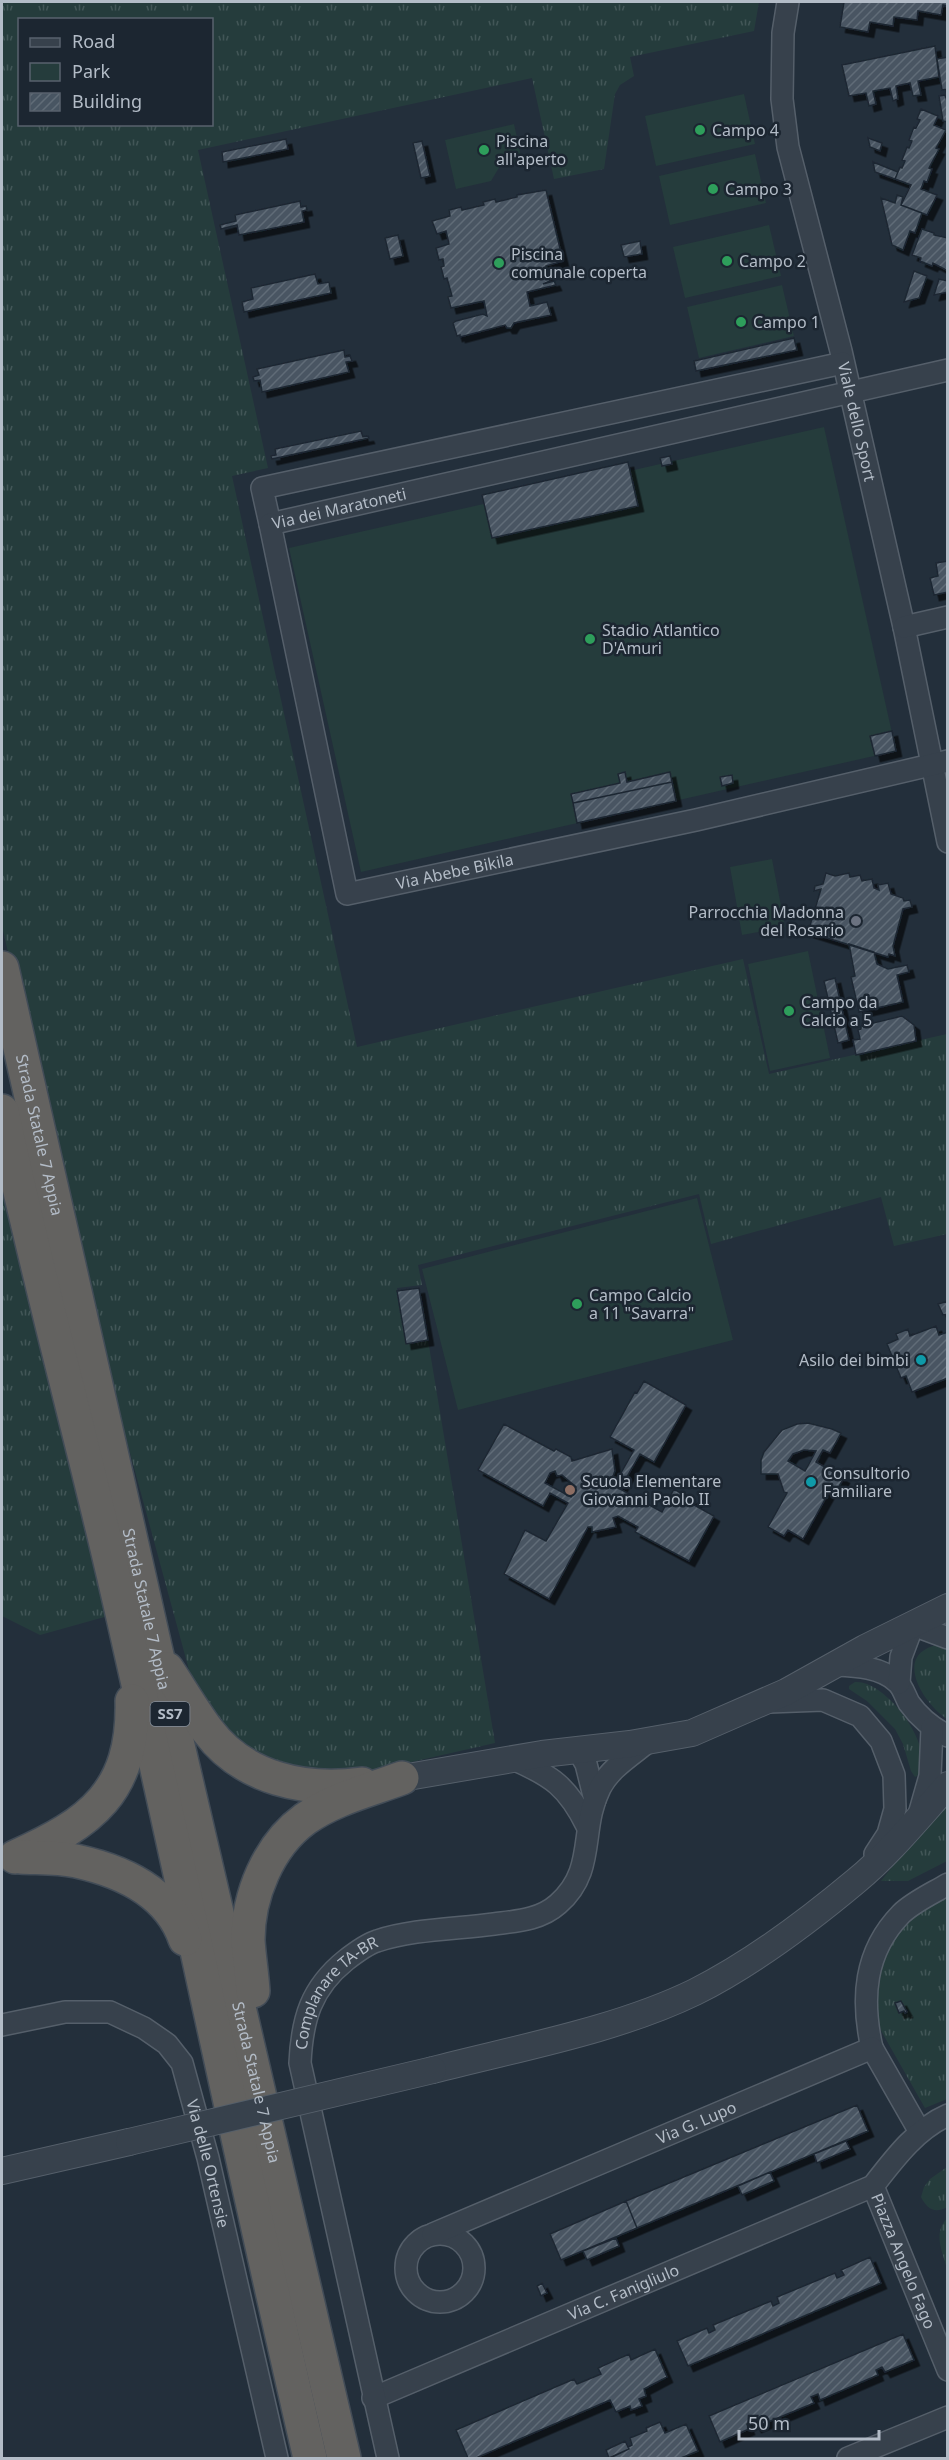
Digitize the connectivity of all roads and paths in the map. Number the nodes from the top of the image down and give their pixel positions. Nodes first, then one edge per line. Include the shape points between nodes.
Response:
1 (788, 2) edge
2 (843, 363) junction
3 (948, 370) edge
4 (850, 392) junction
5 (623, 410) junction
6 (630, 442) junction
7 (462, 445) junction
8 (470, 479) junction
9 (270, 524) junction
10 (948, 617) edge
11 (904, 627) junction
12 (939, 763) edge
13 (948, 842) edge
14 (2, 968) edge
15 (2, 1111) edge
16 (116, 1586) junction
17 (948, 1607) edge
18 (913, 1626) junction
19 (948, 1638) edge
20 (156, 1651) junction
21 (835, 1665) junction
22 (898, 1683) junction
23 (762, 1703) junction
24 (940, 1732) edge
25 (649, 1741) junction
26 (578, 1750) junction
27 (513, 1759) junction
28 (402, 1778) junction
29 (948, 1785) edge
30 (573, 1799) junction
31 (595, 1800) junction
32 (918, 1818) junction
33 (587, 1826) junction
34 (8, 1858) edge
35 (857, 1880) junction
36 (948, 1884) edge
37 (2, 2025) edge
38 (215, 2030) junction
39 (872, 2048) junction
40 (257, 2080) junction
41 (948, 2115) edge
42 (920, 2132) junction
43 (2, 2171) edge
44 (873, 2186) junction
45 (433, 2234) dead end
46 (948, 2370) edge
47 (373, 2398) junction
48 (948, 2417) edge
49 (277, 2458) edge
50 (310, 2458) edge
51 (344, 2458) edge
52 (388, 2458) edge
53 (848, 2458) edge

1 - 2 street, Viale dello Sport via 783,33 782,99 788,147
2 - 4 street, Viale dello Sport
2 - 5 street, Via dei Maratoneti
3 - 4 street, Via dei Maratoneti
4 - 6 street, Via dei Maratoneti
4 - 11 street, Viale dello Sport
5 - 6 street
5 - 7 street, Via dei Maratoneti
6 - 8 street, Via dei Maratoneti
7 - 8 street
7 - 9 street, Via dei Maratoneti via 262,488
8 - 9 street, Via dei Maratoneti
9 - 12 street, Via Abebe Bikila via 346,894 696,820
10 - 11 street
11 - 12 street, Viale dello Sport
12 - 13 street, Viale dello Sport
14 - 20 highway, Strada Statale 7 Appia / SS7
15 - 16 highway, Strada Statale 7 Appia / SS7 via 26,1225
16 - 34 highway via 118,1630 132,1701 125,1764 88,1817 52,1840
16 - 38 highway, Strada Statale 7 Appia / SS7
17 - 18 street
18 - 19 street
18 - 21 street
18 - 22 street via 901,1657
20 - 28 highway via 209,1733 238,1760 278,1780 304,1786 337,1787
20 - 40 highway, Strada Statale 7 Appia / SS7
21 - 22 street via 863,1667
21 - 23 street
22 - 24 street via 909,1702
23 - 25 street via 692,1733
23 - 35 street via 824,1700 860,1716 881,1741 894,1775 895,1809 888,1834
24 - 32 street
25 - 26 street
25 - 31 street, Complanare TA-BR via 612,1772
26 - 27 street
26 - 30 street via 570,1775
26 - 31 street via 586,1764
27 - 28 street
27 - 30 street via 550,1778
28 - 40 highway via 346,1798 305,1819 279,1843 263,1874 253,1901 248,1939
29 - 32 street
30 - 33 street
31 - 33 street, Complanare TA-BR
32 - 35 street
33 - 47 street, Complanare TA-BR via 581,1873 572,1890 556,1906 531,1919 376,1941 329,1974 310,2005 300,2063
34 - 38 highway via 75,1861 119,1873 156,1894 180,1924
35 - 43 street, bridge via 758,1956 694,1992 610,2025
36 - 39 street via 902,1913 880,1941 867,1974
37 - 49 street, Via delle Ortensie via 65,2012 110,2012 160,2039 182,2063 208,2158
38 - 50 highway, Strada Statale 7 Appia / SS7 via 243,2170
39 - 42 street
39 - 45 street, Via G. Lupo
40 - 51 highway, Strada Statale 7 Appia / SS7
41 - 42 street
42 - 44 street
44 - 46 street, Piazza Angelo Fago
44 - 47 street, Via C. Fanigliulo
47 - 52 street, Complanare TA-BR
48 - 53 street

